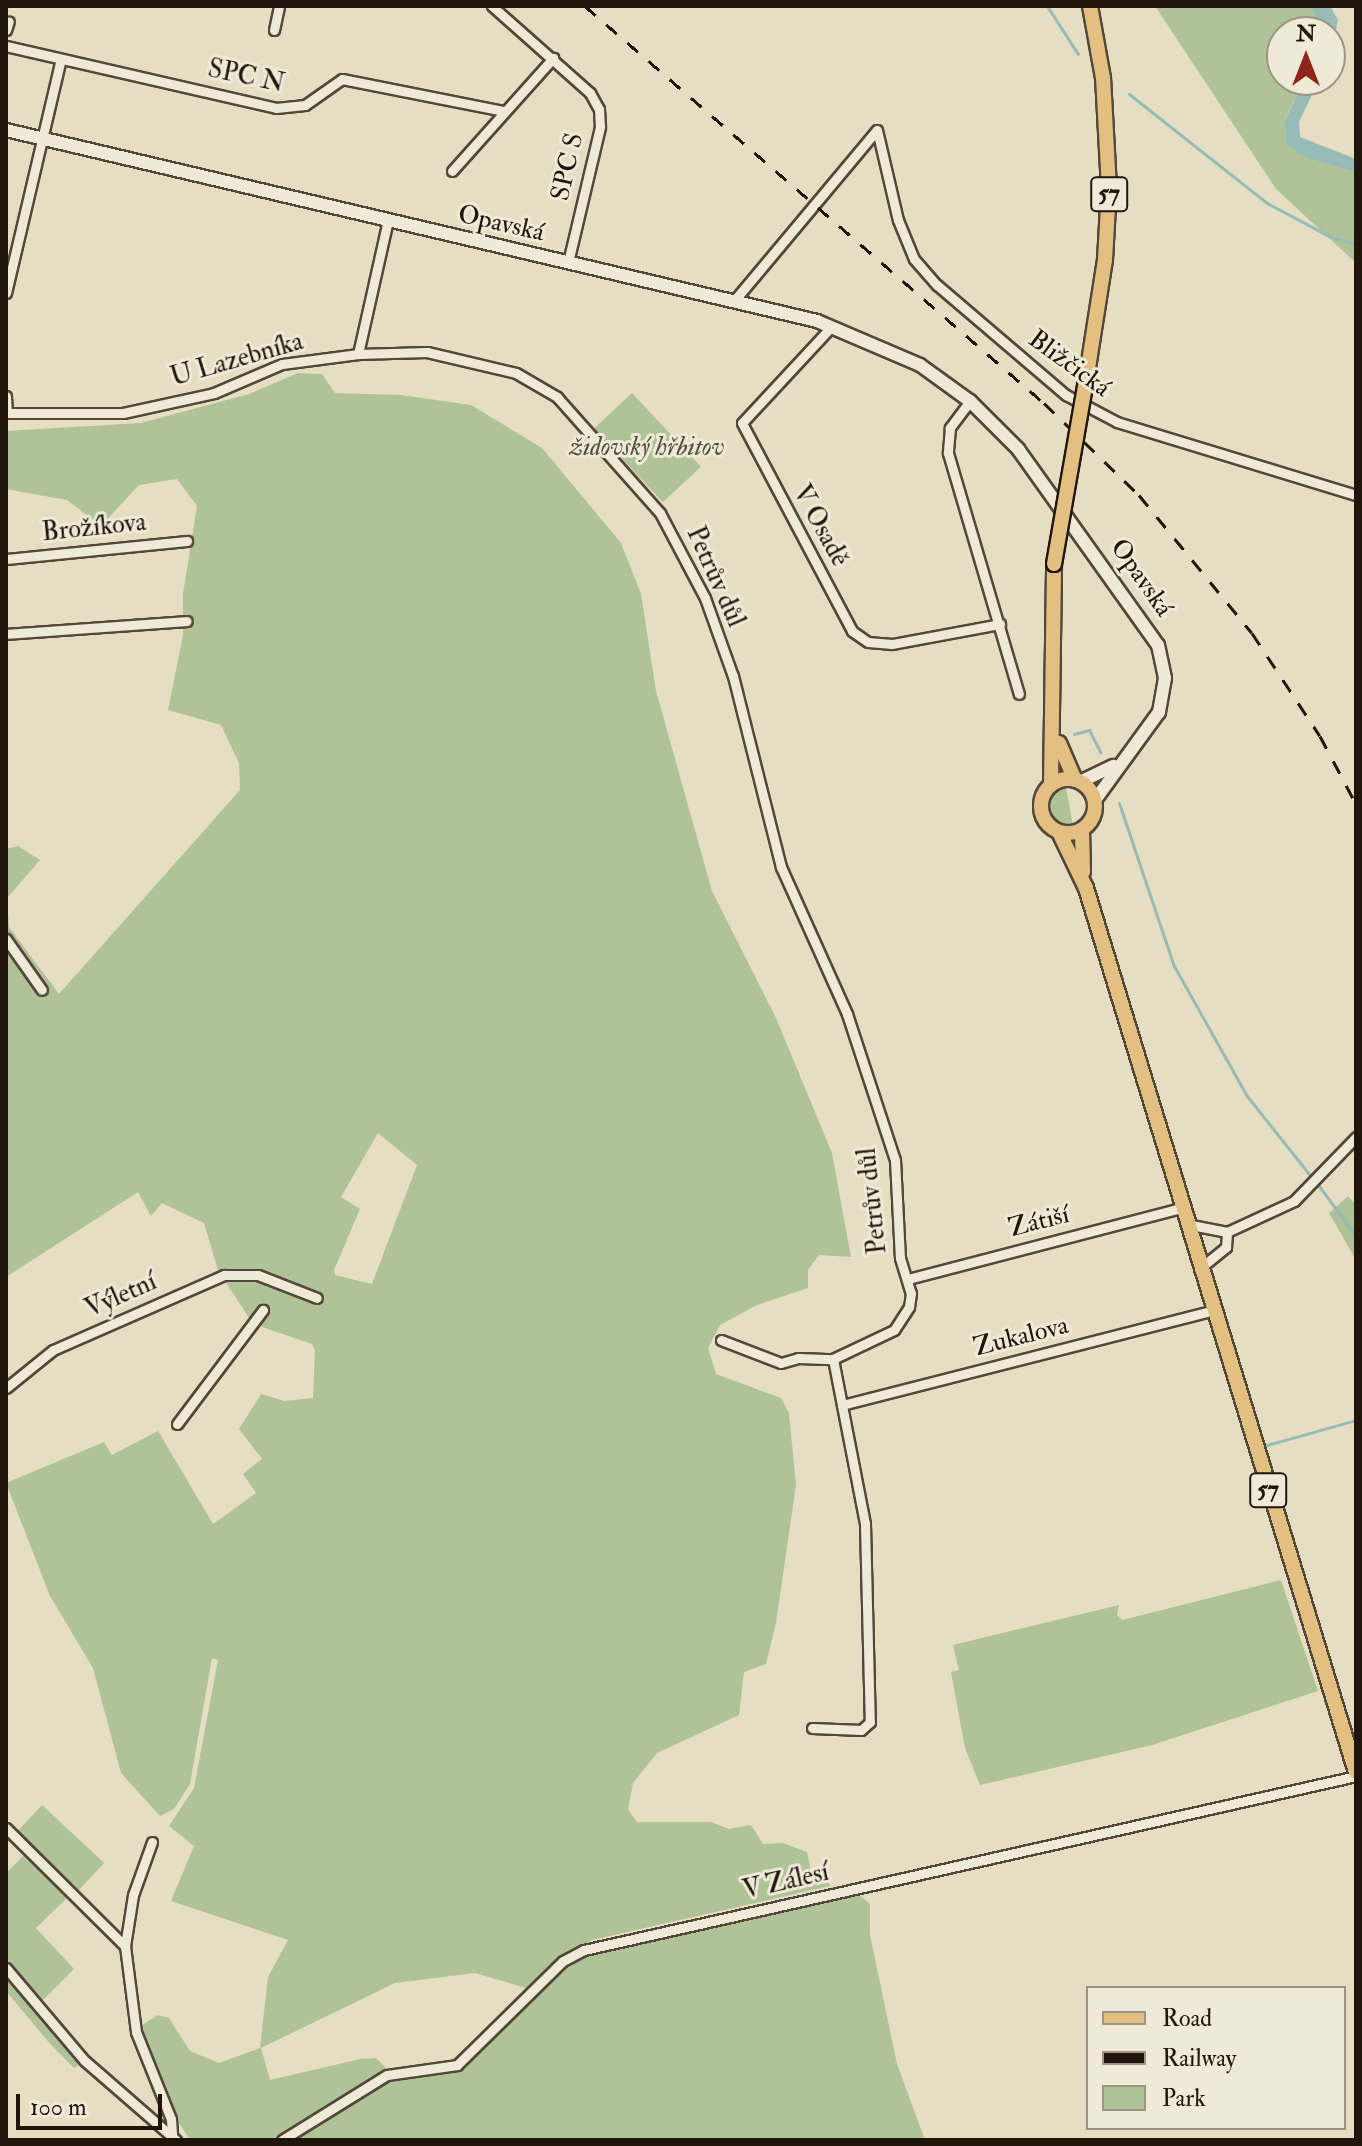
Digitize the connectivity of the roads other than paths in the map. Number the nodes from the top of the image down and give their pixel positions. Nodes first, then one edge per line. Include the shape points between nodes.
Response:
1 (279, 6) edge
2 (492, 6) edge
3 (1090, 6) edge
4 (274, 30) dead end
5 (6, 46) edge
6 (553, 58) junction
7 (61, 59) junction
8 (503, 111) junction
9 (6, 130) edge
10 (43, 139) junction
11 (452, 171) dead end
12 (388, 220) junction
13 (568, 262) junction
14 (6, 293) edge
15 (733, 302) junction
16 (832, 326) junction
17 (358, 354) junction
18 (6, 396) edge
19 (970, 401) junction
20 (7, 413) edge
21 (1356, 495) edge
22 (660, 513) joint
23 (187, 541) dead end
24 (6, 559) edge
25 (187, 621) dead end
26 (1000, 624) junction
27 (6, 634) edge
28 (1019, 694) dead end
29 (1054, 732) junction
30 (1119, 762) junction
31 (1077, 781) junction
32 (1051, 785) junction
33 (1095, 800) junction
34 (1082, 830) junction
35 (1059, 832) junction
36 (1086, 888) junction
37 (6, 939) edge
38 (42, 990) dead end
39 (1356, 1137) edge
40 (1181, 1208) junction
41 (1186, 1224) junction
42 (1227, 1232) junction
43 (1199, 1269) junction
44 (908, 1279) junction
45 (317, 1298) dead end
46 (263, 1310) dead end
47 (1211, 1311) junction
48 (721, 1340) dead end
49 (833, 1359) junction
50 (6, 1388) edge
51 (842, 1405) junction
52 (177, 1424) dead end
53 (812, 1728) dead end
54 (1356, 1774) edge
55 (6, 1828) edge
56 (152, 1842) dead end
57 (125, 1946) junction
58 (6, 1968) edge
59 (174, 2137) edge
60 (282, 2140) edge

1 - 4 street
2 - 6 street, SPC S
3 - 29 main road, 57, bridge via 1103,78 1109,188 1103,275 1054,564
5 - 7 street, SPC N
6 - 8 street
6 - 13 street, SPC S via 590,93 600,127
7 - 8 street, SPC N via 293,109 342,79
7 - 10 street
8 - 11 street
9 - 10 main road, Opavská
10 - 12 main road, Opavská
10 - 14 street
12 - 13 main road, Opavská
12 - 17 street
13 - 15 main road, Opavská
15 - 16 main road, Opavská
15 - 21 street, Bližčická via 877,130 898,220 914,259 937,285 1066,395 1117,422
16 - 19 main road, Opavská via 897,352
16 - 26 street, V Osadě via 742,423 852,631 868,642 892,644
17 - 20 street, U Lazebníka via 282,364 214,393 123,413
17 - 22 street, U Lazebníka via 427,352 516,373 557,397
18 - 20 street
19 - 26 street via 952,424 947,449
19 - 30 main road, Opavská via 1034,468 1158,645 1165,673 1161,706 1146,735
22 - 44 street, Petrův důl via 705,598 733,676 781,867 847,1014 886,1123 895,1160 900,1258
23 - 24 street, Brožíkova
25 - 27 street
26 - 28 street
29 - 31 main road, 57
29 - 32 main road, 57
30 - 31 main road
30 - 33 main road, Opavská
31 - 32 main road
31 - 33 main road, 57
32 - 35 main road, 57 via 1041,811
33 - 34 main road, 57 via 1093,819
34 - 35 main road
34 - 36 main road, 57
35 - 36 main road, 57
36 - 40 main road, 57
37 - 38 street
39 - 42 street via 1294,1201
40 - 41 main road, 57
40 - 44 street, Zátiší
41 - 42 street
41 - 43 main road, 57
42 - 43 street via 1226,1247
43 - 47 main road, 57
44 - 49 street, Petrův důl via 909,1307 894,1330
45 - 50 street, Výletní via 266,1277 234,1273 53,1350
46 - 52 street
47 - 51 street, Zukalova
47 - 54 main road, 57
48 - 49 street via 781,1363
49 - 51 street
51 - 53 street via 865,1524 870,1722 861,1730
54 - 60 street, V Zálesí via 584,1950 563,1961 457,2065 387,2075
55 - 57 street
56 - 57 street via 133,1895
57 - 59 street via 136,2032
58 - 59 street via 85,2061

